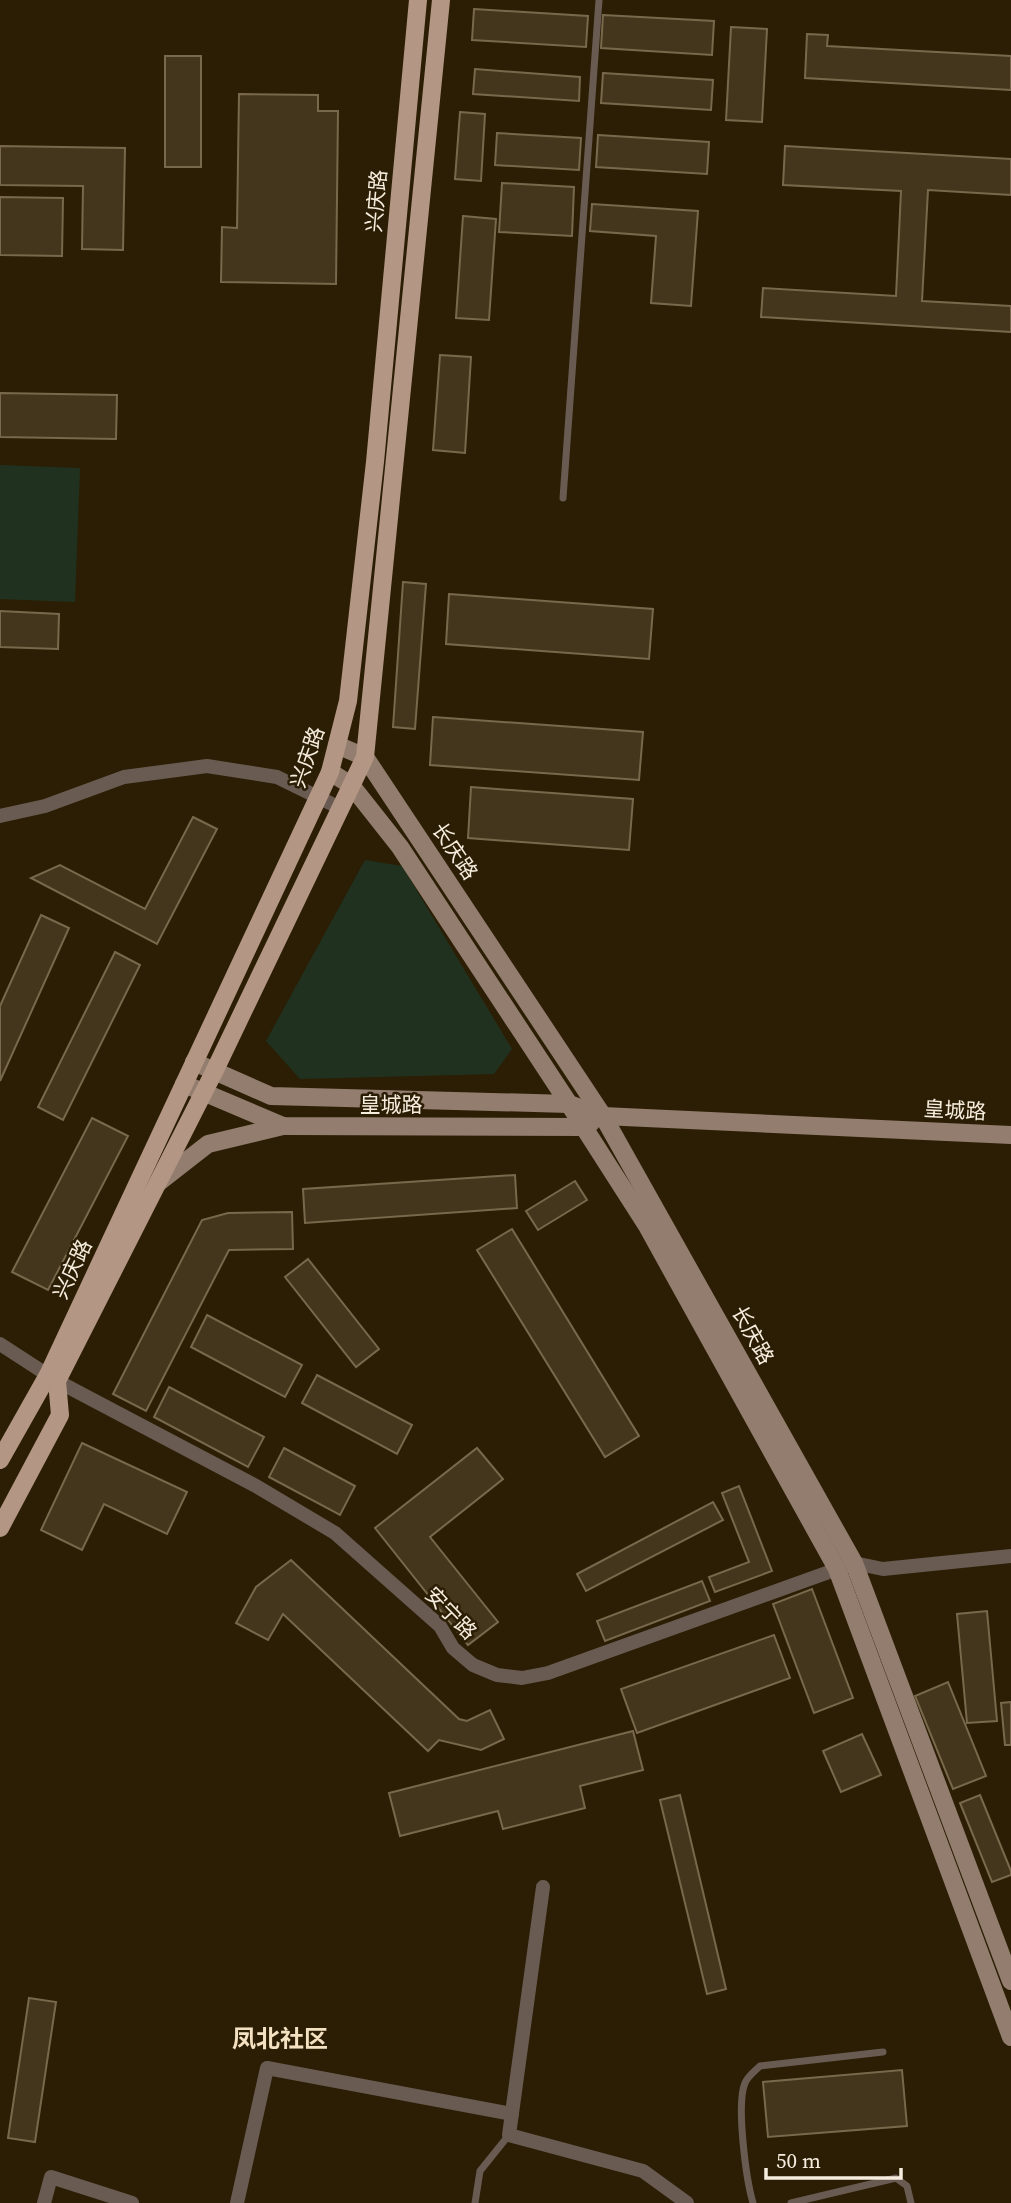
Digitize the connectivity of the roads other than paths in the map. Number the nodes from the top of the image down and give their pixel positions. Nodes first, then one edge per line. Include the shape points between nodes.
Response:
1 (418, 0) edge
2 (441, 0) edge
3 (599, 0) edge
4 (563, 498) dead end
5 (337, 745) junction
6 (365, 757) junction
7 (330, 772) junction
8 (351, 785) junction
9 (318, 797) junction
10 (340, 808) junction
11 (0, 816) edge
12 (194, 1062) junction
13 (214, 1072) junction
14 (184, 1084) junction
15 (204, 1092) junction
16 (569, 1104) junction
17 (603, 1116) junction
18 (283, 1126) junction
19 (584, 1127) junction
20 (1011, 1135) edge
21 (158, 1183) junction
22 (0, 1344) edge
23 (52, 1378) junction
24 (0, 1460) edge
25 (0, 1528) edge
26 (1011, 1556) edge
27 (846, 1566) junction
28 (543, 1887) dead end
29 (1011, 1981) edge
30 (1011, 2037) edge
31 (883, 2052) dead end
32 (512, 2114) junction
33 (509, 2136) junction
34 (44, 2203) edge
35 (131, 2203) edge
36 (237, 2203) edge
37 (475, 2203) edge
38 (687, 2203) edge
39 (753, 2203) edge
40 (791, 2203) edge
41 (911, 2203) edge

1 - 5 main road, 兴庆路 via 373,475 348,701
2 - 6 main road
3 - 4 lane
5 - 6 main road
5 - 7 main road, 兴庆路
6 - 8 main road, 兴庆路
6 - 17 main road, 长庆路
7 - 8 main road
7 - 9 main road, 兴庆路
8 - 10 main road, 兴庆路
8 - 16 main road via 400,847
9 - 10 street
9 - 11 street via 276,777 207,766 124,777 46,806
9 - 12 main road, 兴庆路
10 - 13 main road, 兴庆路
12 - 13 main road, 皇城路
12 - 14 main road, 兴庆路
13 - 15 main road, 兴庆路
13 - 16 main road, 皇城路 via 271,1096
14 - 15 main road, 皇城路
14 - 23 main road, 兴庆路
15 - 18 main road, 皇城路
15 - 21 main road, 兴庆路
16 - 17 main road, 皇城路
16 - 19 main road
17 - 19 main road
17 - 20 main road, 皇城路
17 - 27 main road, 长庆路
18 - 19 main road, 皇城路
18 - 21 main road via 208,1144
19 - 27 main road
21 - 23 main road, 兴庆路
22 - 23 street, 安宁路
23 - 24 main road, 兴庆路
23 - 25 main road, 兴庆路 via 60,1415
23 - 27 street, 安宁路 via 335,1533 440,1626 453,1648 473,1665 497,1675 522,1678 548,1673
26 - 27 street via 883,1569
27 - 29 main road, 长庆路
27 - 30 main road
28 - 32 street
31 - 39 lane via 760,2066 746,2080 741,2097 747,2182
32 - 33 street
32 - 36 street via 267,2068
33 - 37 lane via 480,2171
33 - 38 street via 643,2171
34 - 35 street via 51,2177
40 - 41 lane via 896,2178 907,2186

